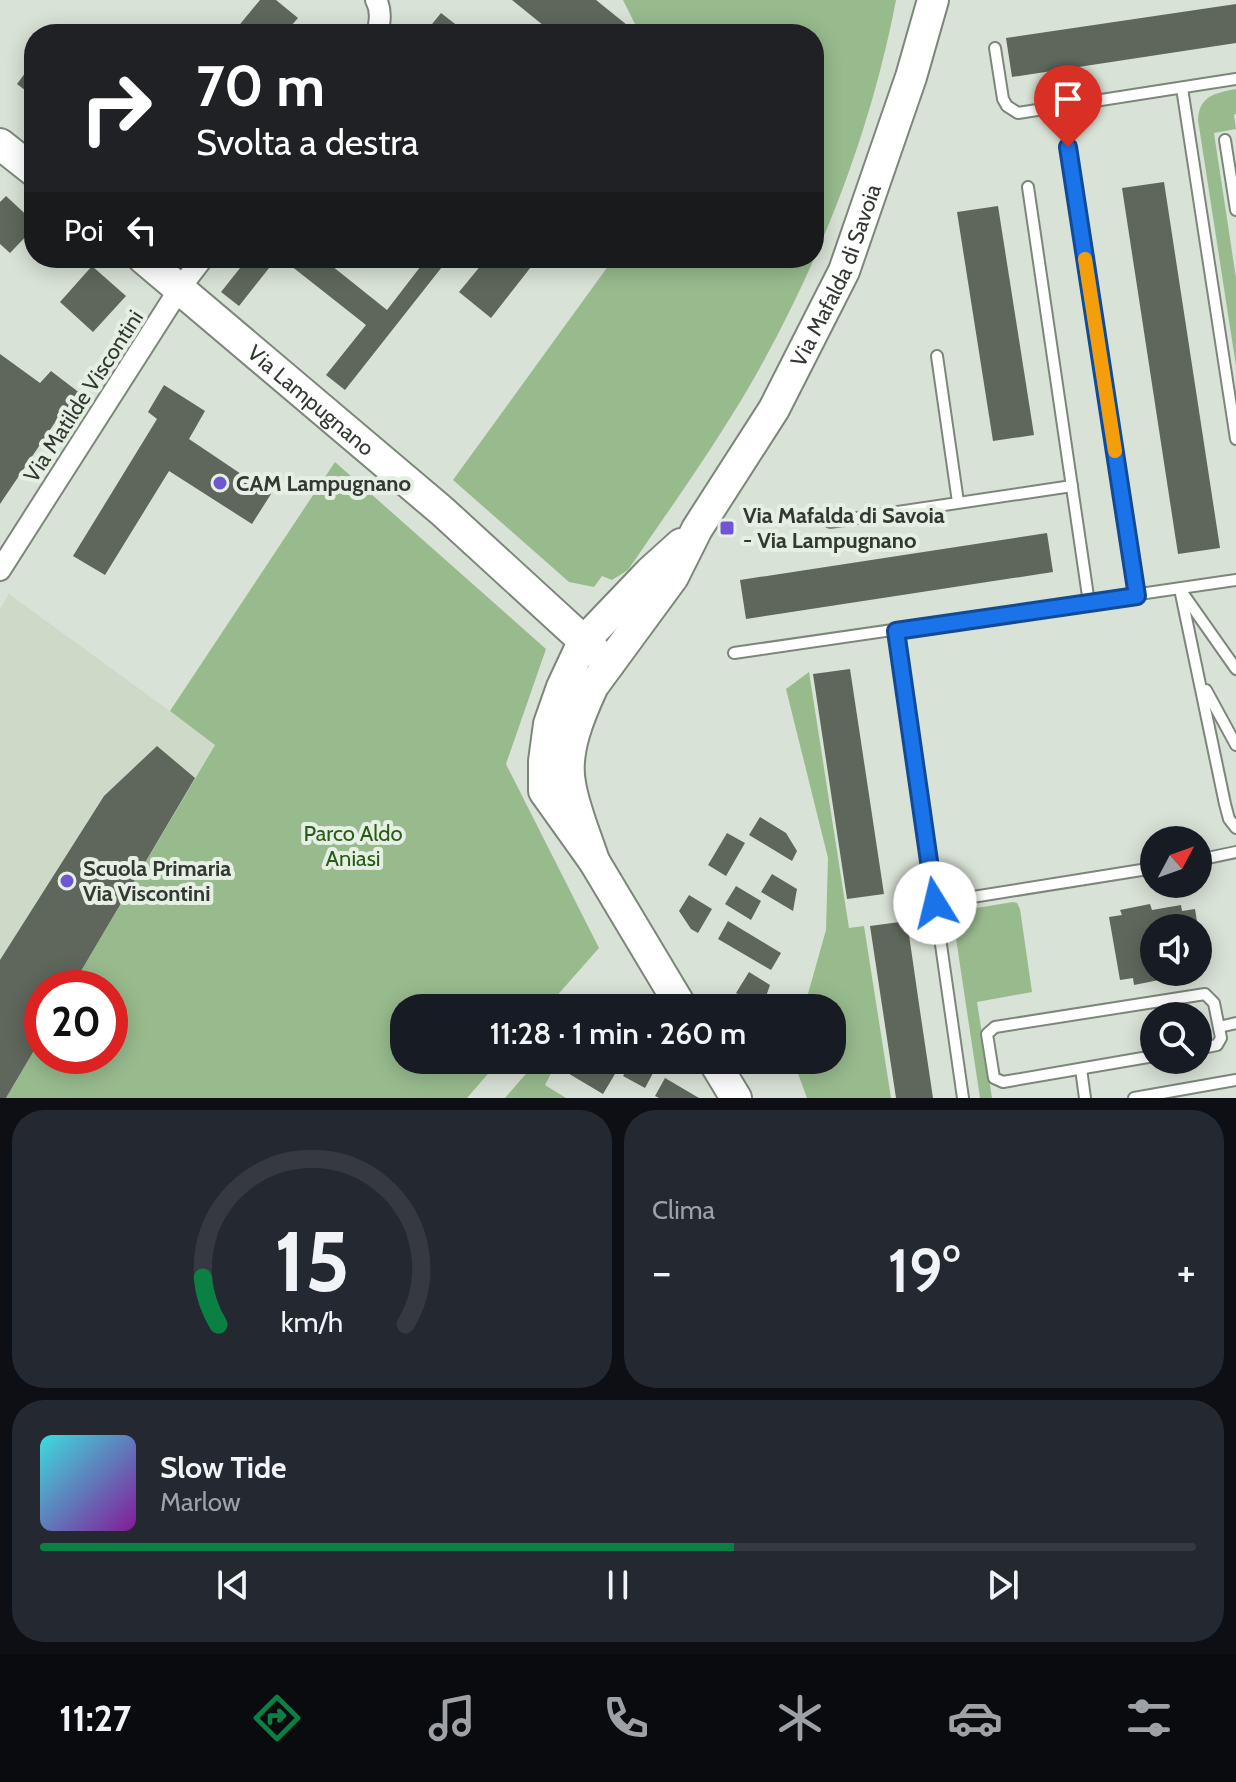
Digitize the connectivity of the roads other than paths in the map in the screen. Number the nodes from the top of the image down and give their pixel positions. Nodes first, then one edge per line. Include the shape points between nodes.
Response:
1 (376, 0) edge
2 (933, 0) edge
3 (380, 24) edge
4 (995, 48) dead end
5 (1236, 79) edge
6 (1182, 88) junction
7 (1225, 140) dead end
8 (0, 144) edge
9 (1068, 147) dead end
10 (24, 163) edge
11 (1028, 187) dead end
12 (1236, 210) edge
13 (155, 268) edge
14 (195, 268) edge
15 (180, 288) junction
16 (937, 356) dead end
17 (1236, 439) edge
18 (1072, 486) junction
19 (958, 502) junction
20 (830, 522) dead end
21 (697, 529) junction
22 (0, 570) edge
23 (1236, 580) edge
24 (1180, 589) junction
25 (1137, 596) junction
26 (1089, 603) junction
27 (896, 631) junction
28 (583, 642) junction
29 (734, 653) dead end
30 (609, 664) junction
31 (1236, 669) edge
32 (1199, 673) junction
33 (1236, 745) edge
34 (1236, 828) edge
35 (1236, 852) edge
36 (1212, 857) edge
37 (594, 861) junction
38 (1140, 870) edge
39 (935, 903) junction
40 (674, 994) edge
41 (1236, 1023) edge
42 (1219, 1027) junction
43 (1212, 1047) edge
44 (1140, 1058) edge
45 (1081, 1069) junction
46 (721, 1074) edge
47 (1236, 1080) edge
48 (736, 1098) edge
49 (963, 1098) edge
50 (1085, 1098) edge
51 (1134, 1098) edge

1 - 3 street
2 - 21 street, Via Mafalda di Savoia via 844,271 774,409
4 - 6 lane via 1003,99 1018,113
5 - 6 lane
6 - 17 lane
7 - 12 lane
8 - 10 street
9 - 25 lane
11 - 18 lane
13 - 15 street, Via Lampugnano
14 - 15 street, Via Matilde Viscontini
15 - 22 street, Via Matilde Viscontini
15 - 28 street, Via Lampugnano via 442,511
16 - 19 lane
18 - 19 lane
18 - 26 lane
19 - 20 lane
21 - 28 street, Via Mafalda di Savoia
21 - 30 street, Via Mafalda di Savoia via 673,577
23 - 24 lane
24 - 25 lane
24 - 31 lane
24 - 32 lane
25 - 26 lane
26 - 27 lane
27 - 29 lane
27 - 39 lane
28 - 30 street, Via Lampugnano
28 - 37 street via 549,724 544,791
30 - 37 street via 586,702 571,754 569,781
32 - 33 lane
32 - 34 lane via 1225,804
35 - 36 lane
37 - 40 street
38 - 39 lane
39 - 49 lane
41 - 42 lane
42 - 43 lane via 1220,1042
42 - 45 lane via 1214,1003 1205,994 988,1032 998,1081
44 - 45 lane
45 - 50 lane
46 - 48 street
47 - 51 lane

